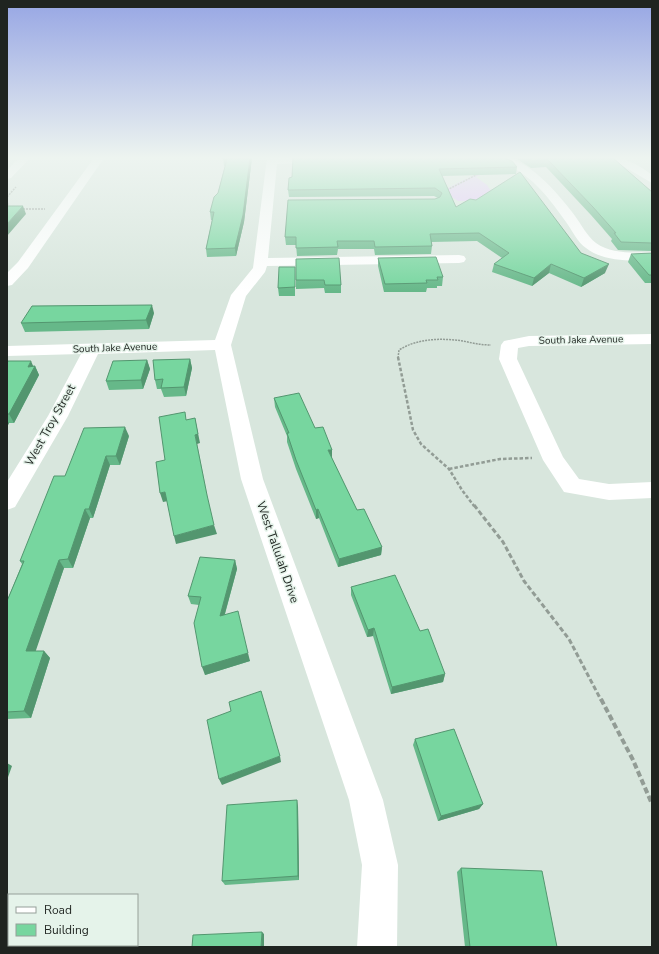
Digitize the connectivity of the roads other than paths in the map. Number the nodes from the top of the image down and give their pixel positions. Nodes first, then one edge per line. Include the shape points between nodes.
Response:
1 (67, 203) edge
2 (274, 203) edge
3 (557, 203) edge
4 (652, 256) edge
5 (459, 259) dead end
6 (262, 262) junction
7 (7, 282) edge
8 (649, 343) edge
9 (222, 345) junction
10 (92, 349) junction
11 (7, 351) edge
12 (652, 490) edge
13 (7, 501) edge
14 (377, 947) edge

1 - 7 street via 23,265
2 - 6 street
3 - 4 street via 590,244 608,253
5 - 6 street
6 - 9 street via 257,275 239,296
8 - 12 street, South Jake Avenue via 529,341 510,345 508,359 554,460 572,486 609,492
9 - 10 street, South Jake Avenue
9 - 14 street, West Tallulah Drive via 252,478 366,800 380,865
10 - 11 street, South Jake Avenue
10 - 13 street, West Troy Street via 58,416

